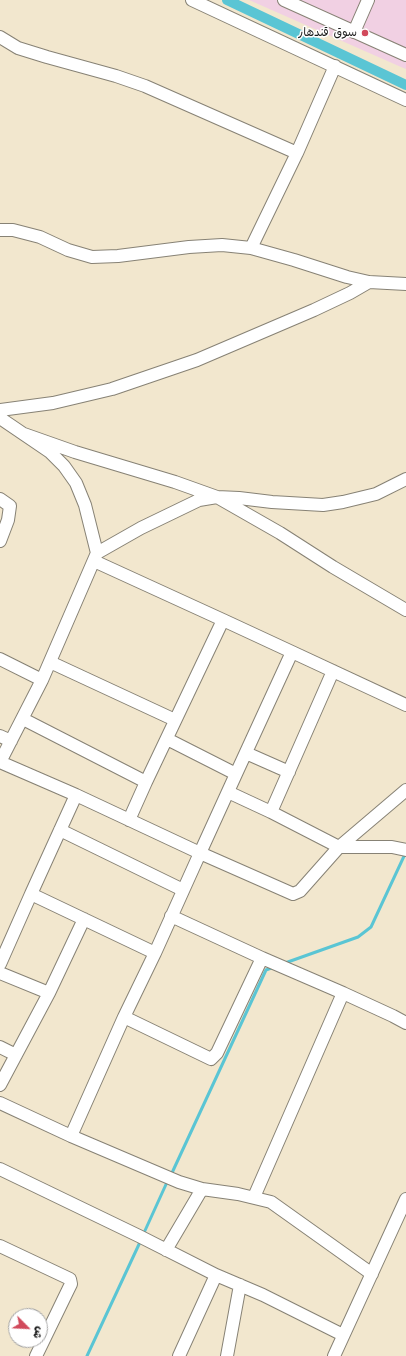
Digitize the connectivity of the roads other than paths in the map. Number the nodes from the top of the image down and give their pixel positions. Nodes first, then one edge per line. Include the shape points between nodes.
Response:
1 (192, 0) edge
2 (284, 0) edge
3 (368, 0) edge
4 (354, 32) junction
5 (0, 37) edge
6 (0, 48) edge
7 (18, 48) junction
8 (406, 55) edge
9 (335, 66) junction
10 (406, 100) edge
11 (297, 153) junction
12 (0, 230) edge
13 (251, 248) junction
14 (370, 282) junction
15 (406, 284) edge
16 (0, 410) edge
17 (0, 418) edge
18 (24, 434) junction
19 (406, 478) edge
20 (217, 498) junction
21 (0, 499) edge
22 (0, 540) edge
23 (96, 557) junction
24 (406, 610) edge
25 (223, 620) junction
26 (292, 652) junction
27 (0, 659) edge
28 (50, 662) junction
29 (333, 671) junction
30 (42, 680) junction
31 (406, 705) edge
32 (23, 719) junction
33 (175, 720) junction
34 (5, 739) edge
35 (167, 739) junction
36 (246, 753) junction
37 (0, 762) edge
38 (289, 772) junction
39 (236, 774) junction
40 (146, 782) junction
41 (406, 790) edge
42 (228, 792) junction
43 (76, 795) junction
44 (271, 812) junction
45 (129, 820) junction
46 (60, 830) junction
47 (339, 847) junction
48 (406, 850) edge
49 (200, 853) junction
50 (183, 890) junction
51 (31, 894) junction
52 (171, 916) junction
53 (84, 919) junction
54 (155, 952) junction
55 (262, 958) junction
56 (0, 964) edge
57 (0, 973) edge
58 (49, 993) junction
59 (343, 993) junction
60 (124, 1016) junction
61 (406, 1023) edge
62 (0, 1047) edge
63 (16, 1055) junction
64 (0, 1085) edge
65 (0, 1103) edge
66 (71, 1136) junction
67 (0, 1169) edge
68 (202, 1189) junction
69 (254, 1197) junction
70 (406, 1199) edge
71 (1, 1248) edge
72 (166, 1250) junction
73 (372, 1274) junction
74 (216, 1275) junction
75 (240, 1285) junction
76 (343, 1335) junction
77 (36, 1356) edge
78 (179, 1356) edge
79 (227, 1356) edge
80 (334, 1356) edge

1 - 9 street
2 - 4 street
3 - 4 street
4 - 8 street
5 - 7 street
6 - 7 street
7 - 11 street via 145,86
9 - 10 street
9 - 11 street
11 - 13 street
12 - 13 street via 13,230 40,237 68,250 92,257 222,245
13 - 14 street
14 - 15 street
14 - 16 street via 197,360 112,389
17 - 18 street
18 - 20 street
18 - 23 street via 50,452 76,483 85,505
19 - 20 street via 376,494 323,504
20 - 23 street via 192,503 141,528
20 - 24 street via 280,533
21 - 22 street via 10,506 8,520
23 - 25 street
23 - 28 street
25 - 26 street
25 - 33 street
26 - 29 street
26 - 36 street
27 - 30 street
28 - 30 street
28 - 33 street
29 - 31 street
29 - 38 street
30 - 32 street
32 - 34 street
32 - 40 street
33 - 35 street
34 - 37 street
35 - 39 street
35 - 40 street
36 - 38 street
36 - 39 street
37 - 43 street
38 - 44 street
39 - 42 street
40 - 45 street
41 - 47 street
42 - 44 street
42 - 49 street
43 - 45 street
43 - 46 street
44 - 47 street
45 - 49 street
46 - 50 street
46 - 51 street
47 - 48 street via 392,847
47 - 49 street via 300,891 293,894
49 - 50 street
50 - 52 street
51 - 53 street
51 - 56 street
52 - 54 street
52 - 55 street
53 - 54 street
53 - 58 street
54 - 60 street
55 - 59 street
55 - 60 street via 217,1054 211,1059
57 - 58 street
58 - 63 street
59 - 61 street
59 - 69 street
60 - 66 street
62 - 63 street
63 - 64 street
65 - 66 street
66 - 68 street via 179,1182
67 - 72 street
68 - 69 street
68 - 72 street
69 - 73 street via 271,1202 285,1211
70 - 73 street
71 - 77 street via 70,1279 70,1288
72 - 74 street
73 - 76 street
74 - 75 street
74 - 78 street
75 - 76 street
75 - 79 street
76 - 80 street

